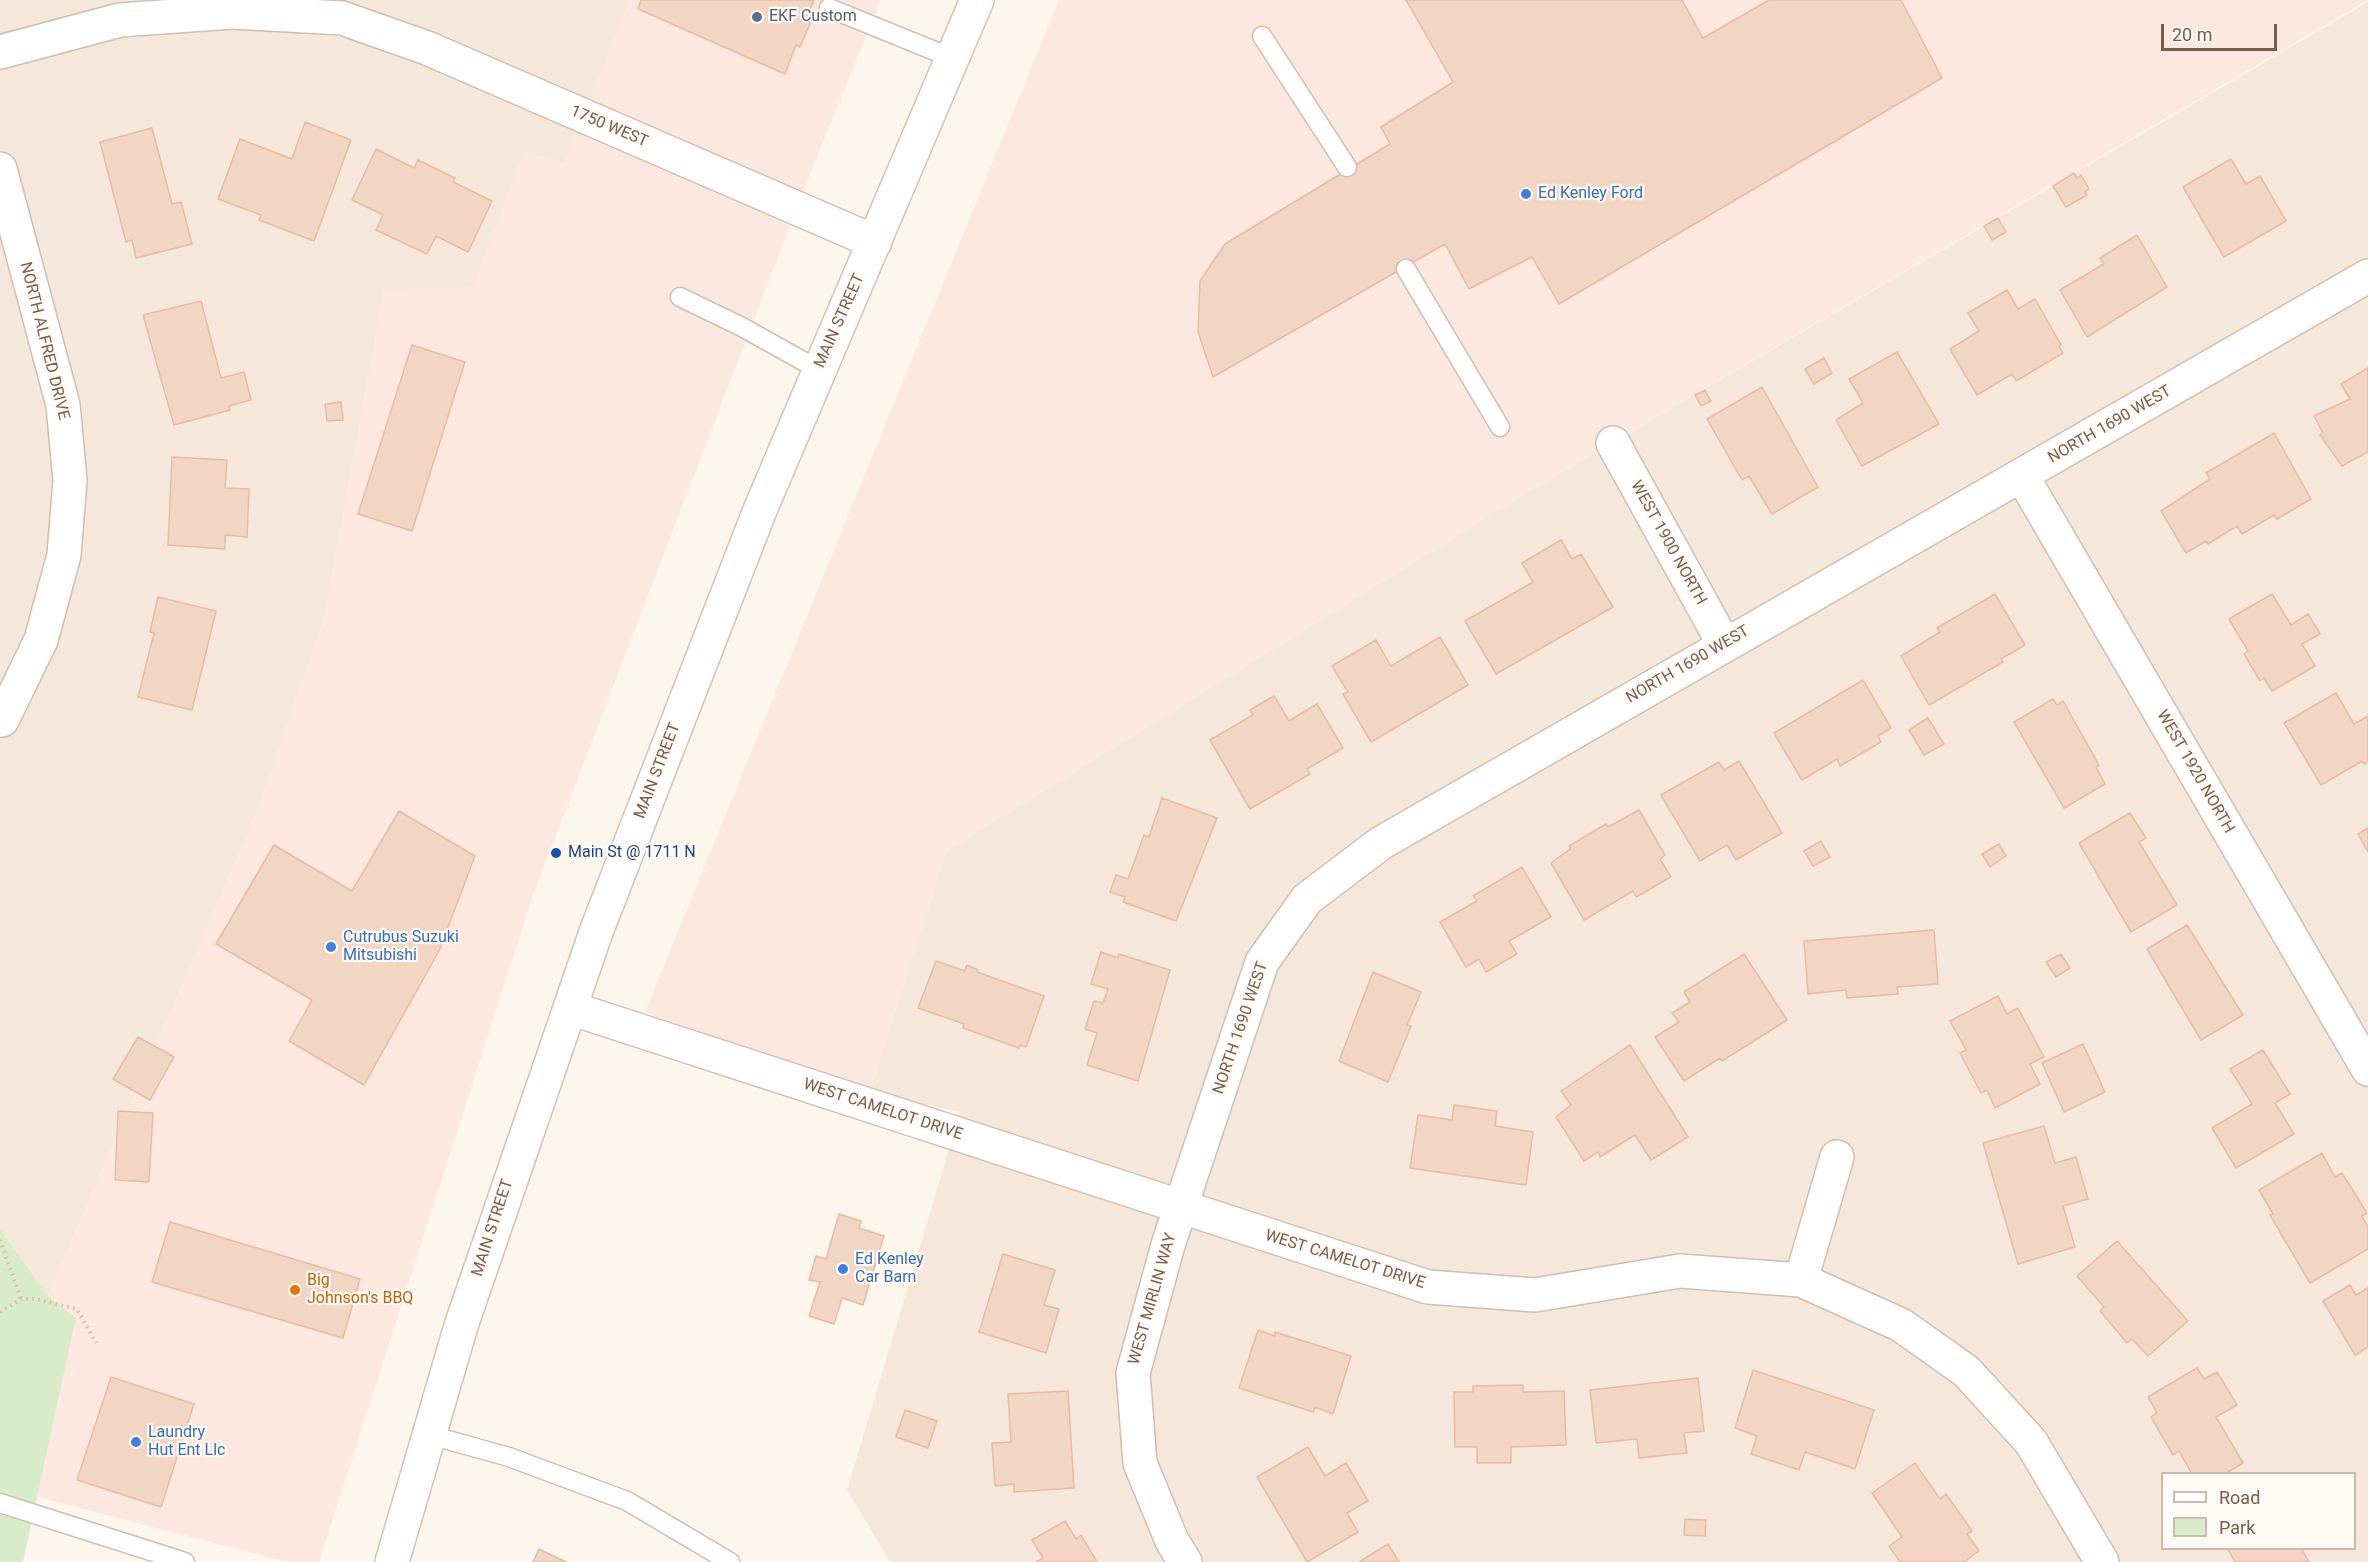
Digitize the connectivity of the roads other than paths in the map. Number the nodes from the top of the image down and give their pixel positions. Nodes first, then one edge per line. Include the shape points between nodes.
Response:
1 (977, 0) edge
2 (829, 8) dead end
3 (343, 9) edge
4 (1262, 36) dead end
5 (0, 52) edge
6 (952, 58) junction
7 (1347, 167) dead end
8 (0, 169) edge
9 (875, 242) junction
10 (1406, 269) dead end
11 (2368, 276) edge
12 (680, 297) dead end
13 (819, 370) junction
14 (1500, 428) dead end
15 (1613, 443) dead end
16 (2022, 476) junction
17 (1724, 644) junction
18 (2, 720) dead end
19 (570, 1008) junction
20 (2368, 1069) edge
21 (1838, 1157) dead end
22 (1180, 1208) junction
23 (1801, 1281) junction
24 (430, 1435) junction
25 (0, 1503) edge
26 (185, 1562) edge
27 (392, 1562) edge
28 (730, 1562) edge
29 (1185, 1562) edge
30 (2102, 1562) edge

1 - 6 street, MAIN STREET
2 - 6 lane
3 - 5 street, 1750 WEST via 120,20
3 - 9 street, 1750 WEST
4 - 7 lane
6 - 9 street, MAIN STREET
8 - 18 street, NORTH ALFRED DRIVE via 63,405 70,480 64,555 41,640
9 - 13 street, MAIN STREET
10 - 14 lane
11 - 16 street, NORTH 1690 WEST
12 - 13 lane
13 - 19 street, MAIN STREET via 702,657
15 - 17 street, WEST 1900 NORTH
16 - 17 street, NORTH 1690 WEST
16 - 20 street, WEST 1920 NORTH
17 - 22 street, NORTH 1690 WEST via 1381,843 1307,899 1262,962
19 - 22 street, WEST CAMELOT DRIVE
19 - 24 street, MAIN STREET via 461,1326
21 - 23 street
22 - 23 street, WEST CAMELOT DRIVE via 1428,1287 1535,1295 1680,1271
22 - 29 street, WEST MIRLIN WAY via 1133,1373 1140,1463 1172,1541
23 - 30 street, WEST CAMELOT DRIVE via 1901,1325 1966,1371 2031,1442
24 - 27 street, MAIN STREET
24 - 28 lane via 509,1457 627,1501
25 - 26 lane

